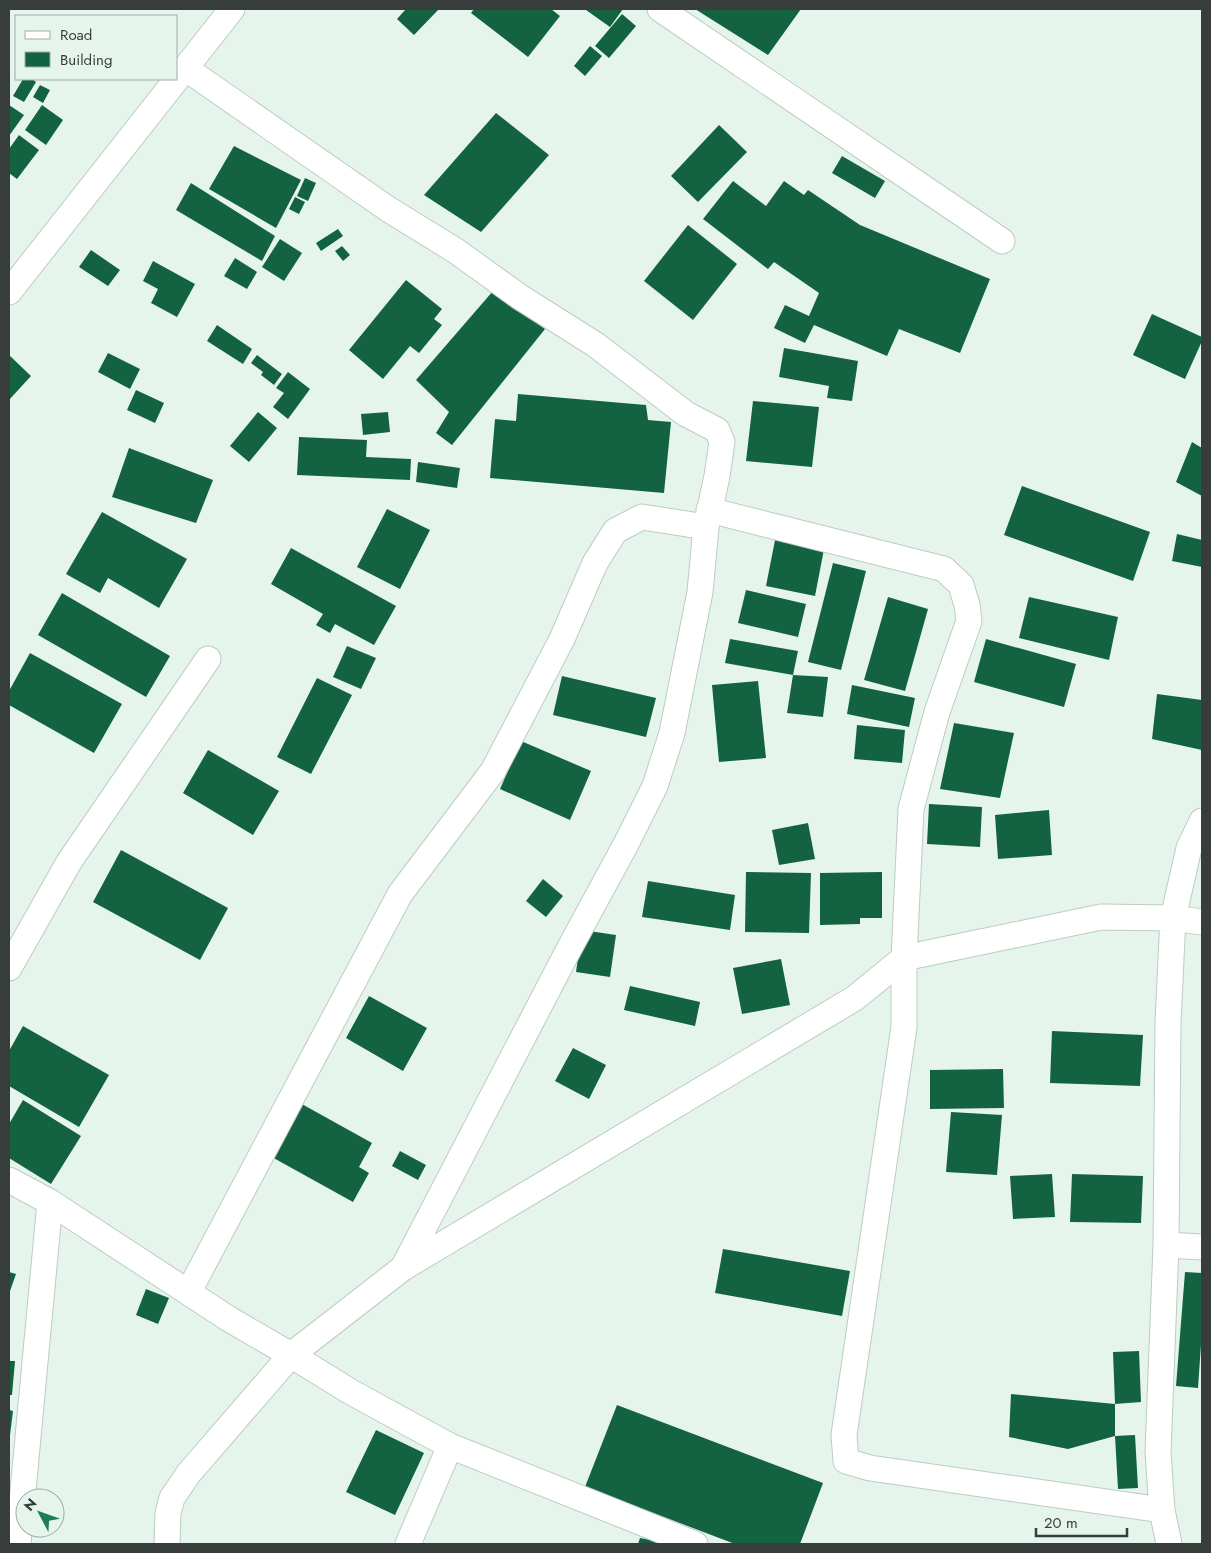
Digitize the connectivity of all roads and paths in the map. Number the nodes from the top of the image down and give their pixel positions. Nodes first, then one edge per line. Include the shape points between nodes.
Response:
1 (232, 9) edge
2 (660, 9) edge
3 (185, 68) junction
4 (178, 77) edge
5 (176, 80) edge
6 (1002, 241) dead end
7 (9, 292) edge
8 (707, 519) junction
9 (208, 659) dead end
10 (1202, 821) edge
11 (1173, 918) junction
12 (1202, 922) edge
13 (904, 958) junction
14 (9, 968) edge
15 (9, 1180) edge
16 (50, 1202) junction
17 (1166, 1245) junction
18 (1202, 1247) edge
19 (403, 1268) junction
20 (189, 1291) junction
21 (291, 1354) junction
22 (450, 1446) junction
23 (1162, 1510) junction
24 (18, 1544) edge
25 (167, 1544) edge
26 (408, 1544) edge
27 (695, 1544) edge
28 (1169, 1544) edge

1 - 3 street
2 - 6 street
3 - 4 street
3 - 8 street via 388,209 596,345 686,414 717,430 722,442
5 - 7 street
8 - 13 street via 944,569 961,585 969,621 937,712 911,809
8 - 19 street via 700,592 672,733 655,786
8 - 20 street via 642,517 615,531 595,563 562,639 493,771 400,894
9 - 14 street via 69,862
10 - 11 street via 1189,848
11 - 12 street
11 - 13 street via 1101,917
11 - 17 street via 1168,1022
13 - 19 street via 855,998
13 - 23 street via 904,1026 844,1435 846,1461 870,1468
15 - 16 street
16 - 20 street
16 - 24 street
17 - 18 street
17 - 23 street via 1158,1452
19 - 21 street
20 - 21 street via 228,1319
21 - 22 street via 351,1392
21 - 25 street via 189,1473 172,1498
22 - 26 street
22 - 27 street
23 - 28 street

